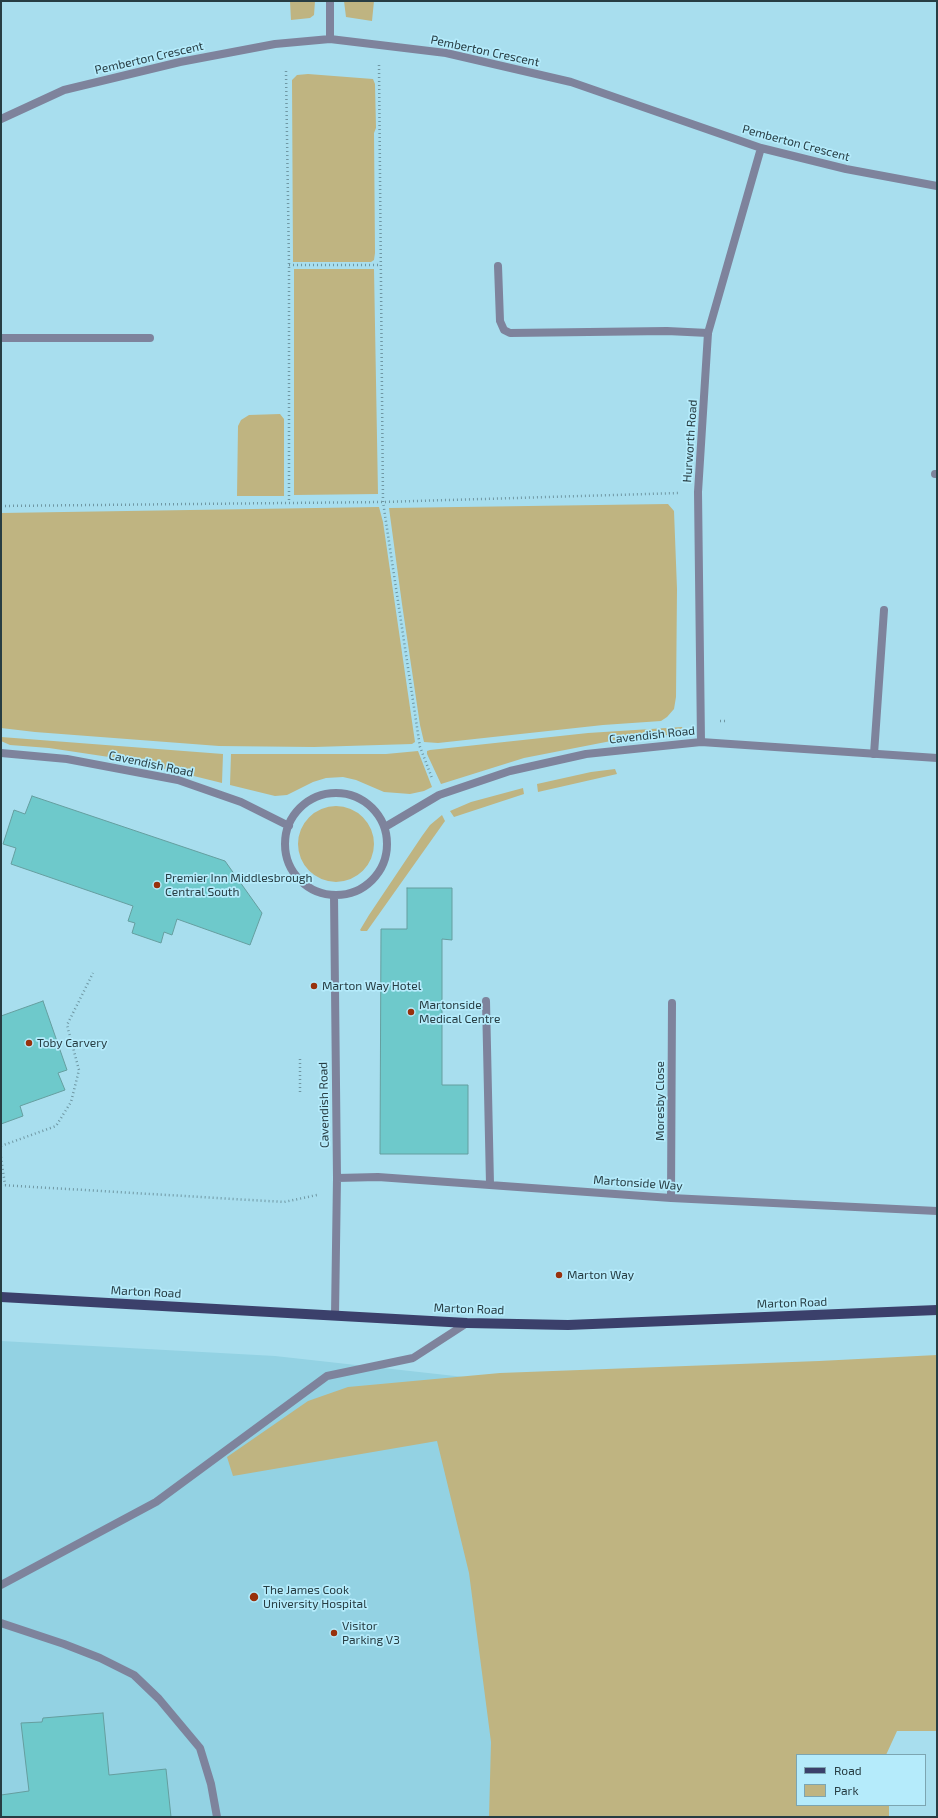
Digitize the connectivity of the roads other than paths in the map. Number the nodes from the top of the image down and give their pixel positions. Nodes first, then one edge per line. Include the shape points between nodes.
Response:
1 (330, 1) edge
2 (330, 39) junction
3 (1, 119) edge
4 (761, 148) junction
5 (937, 186) edge
6 (498, 266) dead end
7 (708, 333) junction
8 (1, 338) edge
9 (150, 338) dead end
10 (884, 610) dead end
11 (701, 742) junction
12 (1, 753) edge
13 (874, 754) junction
14 (937, 758) edge
15 (289, 826) junction
16 (384, 827) junction
17 (334, 895) junction
18 (486, 1001) dead end
19 (672, 1003) dead end
20 (337, 1178) junction
21 (490, 1184) junction
22 (671, 1198) junction
23 (937, 1211) edge
24 (1, 1298) edge
25 (937, 1310) edge
26 (335, 1315) junction
27 (467, 1323) junction
28 (1, 1585) edge
29 (1, 1623) edge
30 (217, 1817) edge

1 - 2 street
2 - 3 street, Pemberton Crescent via 267,45 180,62 64,90
2 - 4 street, Pemberton Crescent via 446,53 571,82
4 - 5 street, Pemberton Crescent via 846,169
4 - 7 street, Hurworth Road
6 - 7 street via 500,320 504,330 510,334 668,331
7 - 11 street, Hurworth Road via 698,492
8 - 9 street
10 - 13 street
11 - 13 street, Cavendish Road
11 - 16 street, Cavendish Road via 586,754 510,771 439,795
12 - 15 street, Cavendish Road via 67,759 178,780 241,802
13 - 14 street, Cavendish Road
15 - 16 street via 296,812 308,801 322,795 337,793 352,795 366,803 377,813
15 - 17 street via 285,841 287,857 294,872 304,884 318,892
16 - 17 street via 387,844 384,860 377,874 365,886 350,893
17 - 20 street, Cavendish Road
18 - 21 street
19 - 22 street, Moresby Close
20 - 21 street, Martonside Way via 378,1177
20 - 26 street, Cavendish Road
21 - 22 street, Martonside Way
22 - 23 street, Martonside Way
24 - 26 main road, Marton Road
25 - 27 main road, Marton Road via 568,1325
26 - 27 main road, Marton Road
27 - 28 street via 413,1358 327,1376 156,1502
29 - 30 street via 100,1658 134,1675 159,1699 200,1748 211,1784

